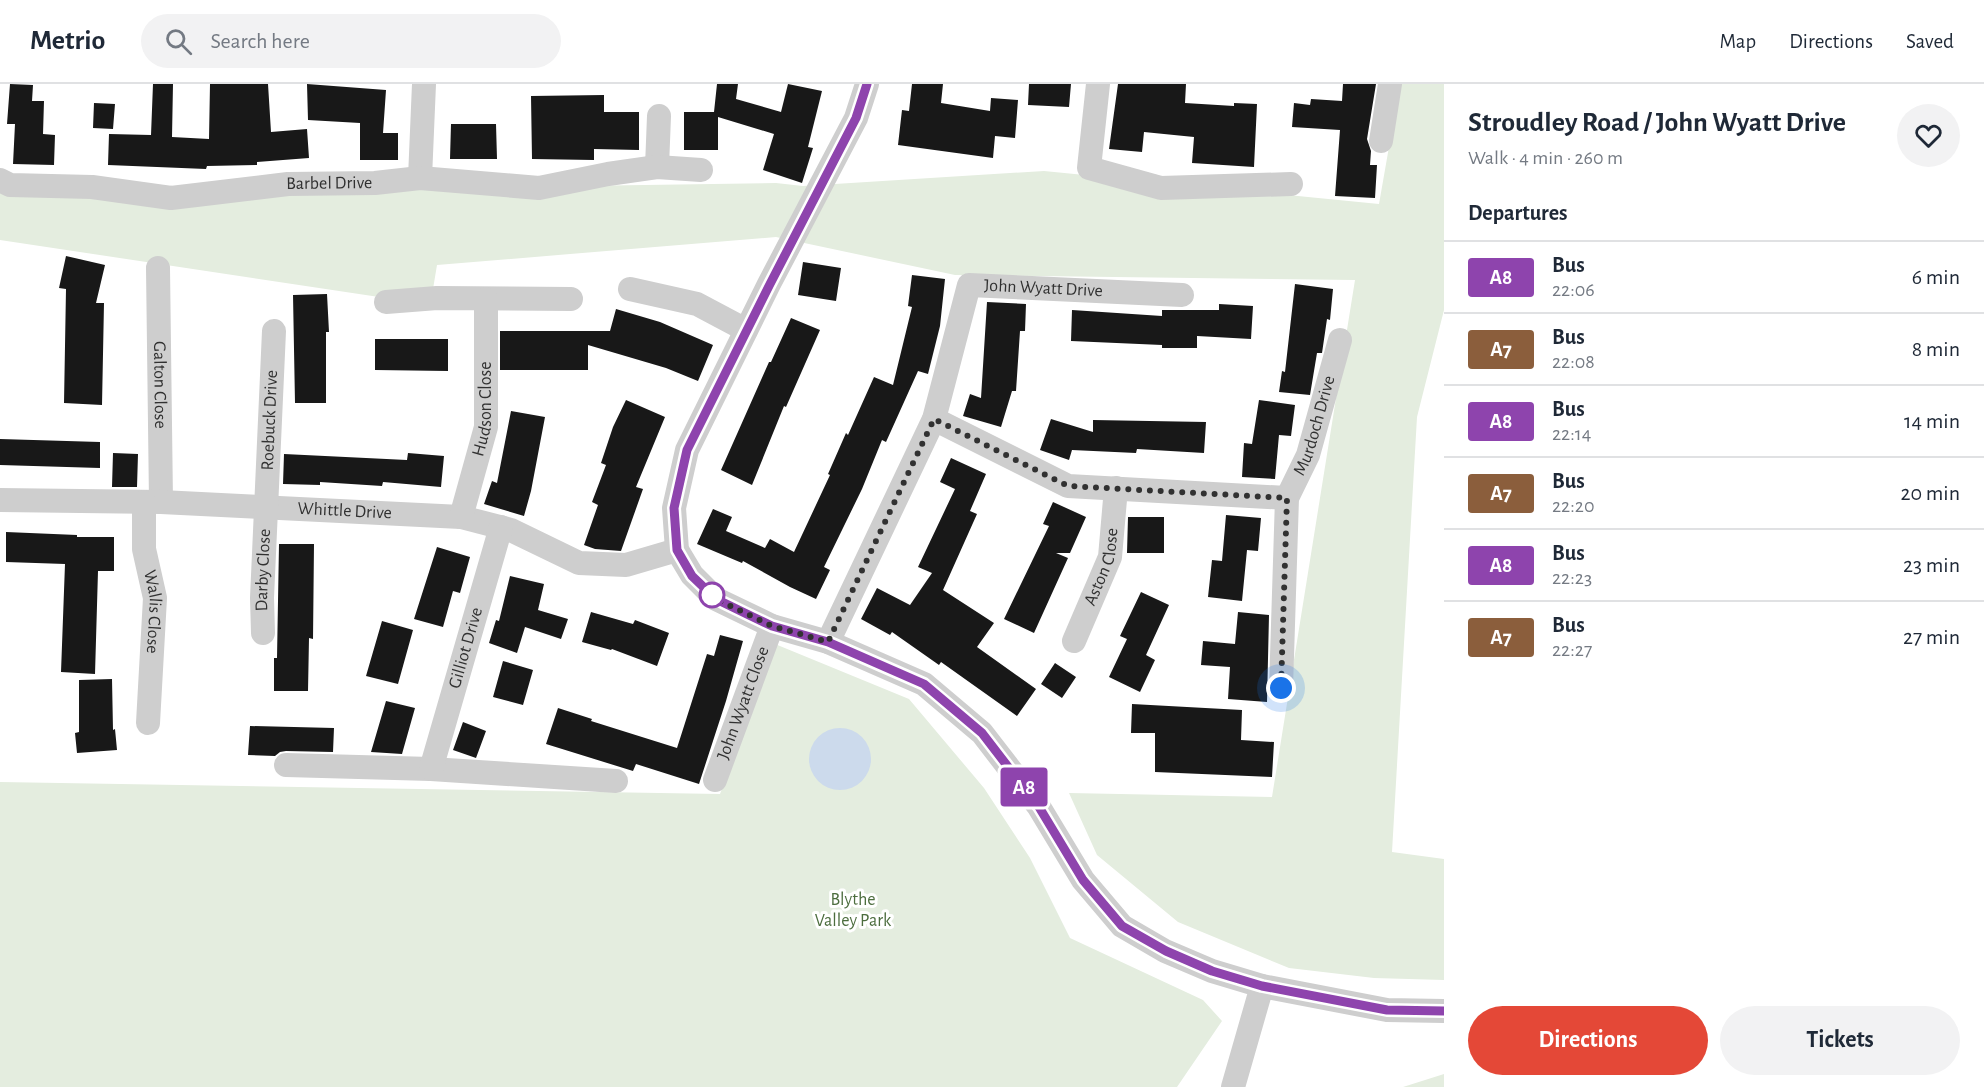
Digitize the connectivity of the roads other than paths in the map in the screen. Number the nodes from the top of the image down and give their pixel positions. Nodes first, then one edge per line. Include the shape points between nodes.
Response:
1 (424, 84) edge
2 (867, 84) edge
3 (1098, 84) edge
4 (1390, 84) edge
5 (658, 116) dead end
6 (1381, 141) dead end
7 (657, 167) junction
8 (701, 170) dead end
9 (420, 178) junction
10 (0, 180) edge
11 (1291, 184) dead end
12 (158, 268) dead end
13 (630, 289) dead end
14 (1182, 295) dead end
15 (486, 299) junction
16 (571, 299) dead end
17 (386, 302) dead end
18 (746, 330) junction
19 (274, 332) dead end
20 (1340, 340) dead end
21 (934, 419) junction
22 (1116, 488) junction
23 (1287, 498) junction
24 (0, 500) edge
25 (153, 502) junction
26 (266, 508) junction
27 (461, 517) junction
28 (501, 527) junction
29 (677, 550) junction
30 (772, 626) junction
31 (263, 633) dead end
32 (1074, 641) dead end
33 (828, 642) junction
34 (1281, 688) dead end
35 (148, 723) dead end
36 (286, 765) dead end
37 (431, 769) junction
38 (715, 780) dead end
39 (616, 781) dead end
40 (1262, 986) junction
41 (1444, 1011) edge
42 (1233, 1087) edge

1 - 9 street
2 - 18 street via 856,118
3 - 11 street via 1089,168 1161,188
4 - 6 street
5 - 7 street
7 - 8 street, Barbel Drive
7 - 9 street, Barbel Drive via 539,188
9 - 10 street, Barbel Drive via 288,184 171,198 92,187 10,185
12 - 25 street, Galton Close
13 - 18 street via 697,304
14 - 21 street, John Wyatt Drive via 969,285
15 - 16 street
15 - 17 street
15 - 27 street, Hudson Close via 486,427
18 - 29 street via 687,450 674,508
19 - 26 street, Roebuck Drive
20 - 23 street, Murdoch Drive via 1308,455
21 - 22 street via 1068,486
21 - 33 street, John Wyatt Drive
22 - 23 street
22 - 32 street, Aston Close via 1110,557
23 - 34 street, Murdoch Drive
24 - 25 street, Whittle Drive
25 - 26 street, Whittle Drive
25 - 35 street, Wallis Close via 144,549 155,598
26 - 27 street, Whittle Drive
26 - 31 street, Darby Close
27 - 28 street, Whittle Drive
28 - 29 street, Whittle Drive via 579,563 626,565
28 - 37 street, Gilliot Drive
29 - 30 street via 692,576 716,599
30 - 33 street
30 - 38 street, John Wyatt Close
33 - 40 street via 924,684 982,733 1039,807 1083,880 1122,926 1212,971
36 - 37 street
37 - 39 street
40 - 41 street via 1387,1010
40 - 42 street

